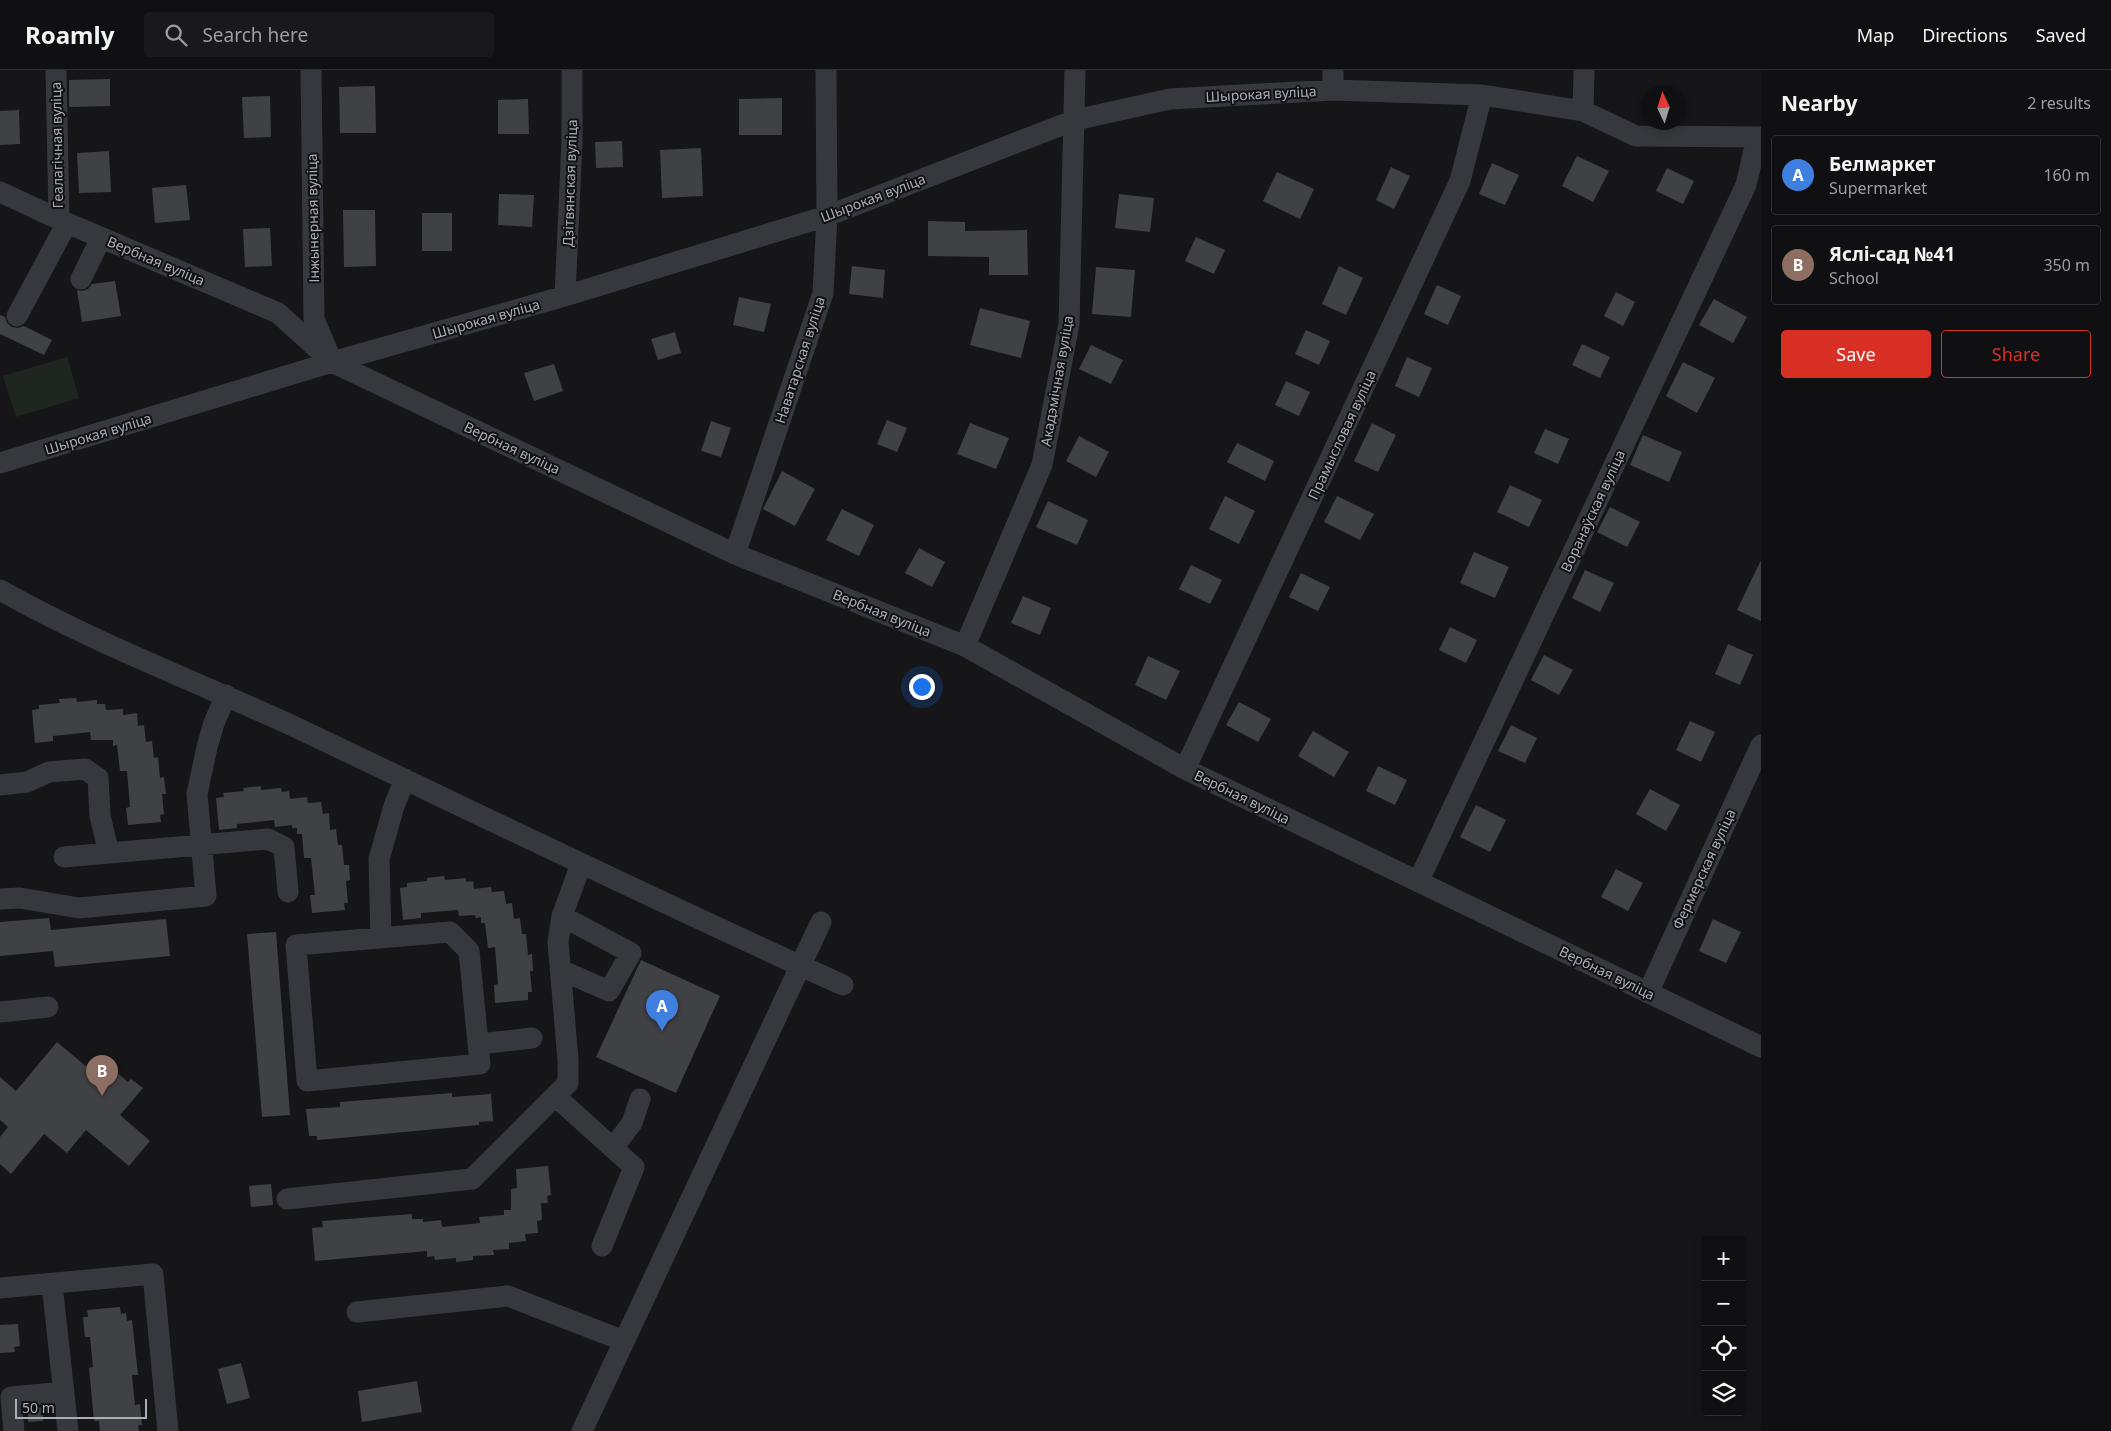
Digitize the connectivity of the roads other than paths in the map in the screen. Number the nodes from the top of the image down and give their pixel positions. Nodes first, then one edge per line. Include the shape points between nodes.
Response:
1 (56, 70) edge
2 (312, 70) edge
3 (572, 70) edge
4 (826, 70) edge
5 (1075, 70) edge
6 (1584, 70) edge
7 (1333, 80) edge
8 (1482, 95) junction
9 (1583, 111) junction
10 (1075, 120) junction
11 (1759, 137) edge
12 (0, 192) edge
13 (827, 216) junction
14 (63, 221) junction
15 (101, 238) junction
16 (81, 279) dead end
17 (565, 296) junction
18 (17, 316) dead end
19 (332, 362) junction
20 (0, 463) edge
21 (735, 554) junction
22 (0, 590) edge
23 (965, 646) junction
24 (226, 695) junction
25 (1761, 745) edge
26 (1185, 769) junction
27 (404, 779) junction
28 (0, 785) edge
29 (202, 845) junction
30 (109, 853) junction
31 (64, 857) dead end
32 (581, 864) junction
33 (1418, 882) junction
34 (288, 892) dead end
35 (0, 899) edge
36 (562, 916) junction
37 (821, 922) dead end
38 (381, 938) junction
39 (800, 966) junction
40 (561, 970) junction
41 (843, 986) dead end
42 (1648, 993) junction
43 (48, 1006) dead end
44 (0, 1012) edge
45 (532, 1038) dead end
46 (479, 1044) junction
47 (1761, 1047) edge
48 (555, 1096) junction
49 (640, 1099) dead end
50 (613, 1148) junction
51 (287, 1199) dead end
52 (602, 1246) dead end
53 (52, 1284) junction
54 (0, 1288) edge
55 (357, 1312) dead end
56 (624, 1341) junction
57 (64, 1392) junction
58 (14, 1431) edge
59 (68, 1431) edge
60 (168, 1431) edge
61 (582, 1431) edge

1 - 14 street, Геалагічная вуліца
2 - 19 street, Інжынерная вуліца via 314,319
3 - 17 street, Дзітвянская вуліца
4 - 13 street, Наватарская вуліца
5 - 10 street, Акадэмічная вуліца
6 - 9 street
7 - 8 street, Шырокая вуліца
7 - 10 street, Шырокая вуліца via 1170,99
8 - 9 street, Шырокая вуліца
8 - 26 street, Прамысловая вуліца via 1460,181
9 - 11 street, Шырокая вуліца via 1636,136
10 - 13 street, Шырокая вуліца
10 - 23 street, Акадэмічная вуліца via 1069,324 1042,466
11 - 33 street, Воранаўская вуліца via 1746,185
12 - 14 street, Вербная вуліца
13 - 17 street, Шырокая вуліца
13 - 21 street, Наватарская вуліца via 823,293
14 - 15 street, Вербная вуліца
14 - 18 street
15 - 16 street
15 - 19 street, Вербная вуліца via 278,313
17 - 19 street, Шырокая вуліца
19 - 20 street, Шырокая вуліца
19 - 21 street, Вербная вуліца
21 - 23 street, Вербная вуліца
22 - 24 street via 51,619
23 - 26 street, Вербная вуліца
24 - 27 street
24 - 29 street via 206,747 197,794
25 - 42 street, Фермерская вуліца
26 - 33 street, Вербная вуліца
27 - 32 street
27 - 38 street via 379,860
28 - 30 street via 27,782 49,772 85,769 98,778 100,816
29 - 30 street
29 - 34 street via 268,840 284,847
29 - 35 street via 206,896 79,908 20,898
30 - 31 street
32 - 36 street
32 - 39 street
33 - 42 street, Вербная вуліца
36 - 40 street via 558,942
36 - 40 street via 630,952 608,991
37 - 39 street
38 - 46 street via 450,932 469,951
38 - 46 street via 296,945 306,1081 480,1064
39 - 41 street
39 - 56 street
40 - 48 street via 568,1083
42 - 47 street, Вербная вуліца
43 - 44 street
45 - 46 street
48 - 50 street
48 - 51 street via 472,1179
49 - 50 street via 632,1123
50 - 52 street via 634,1168
53 - 54 street
53 - 57 street
53 - 60 street via 153,1274
55 - 56 street via 508,1296
56 - 61 street
57 - 58 street via 11,1397
57 - 59 street

